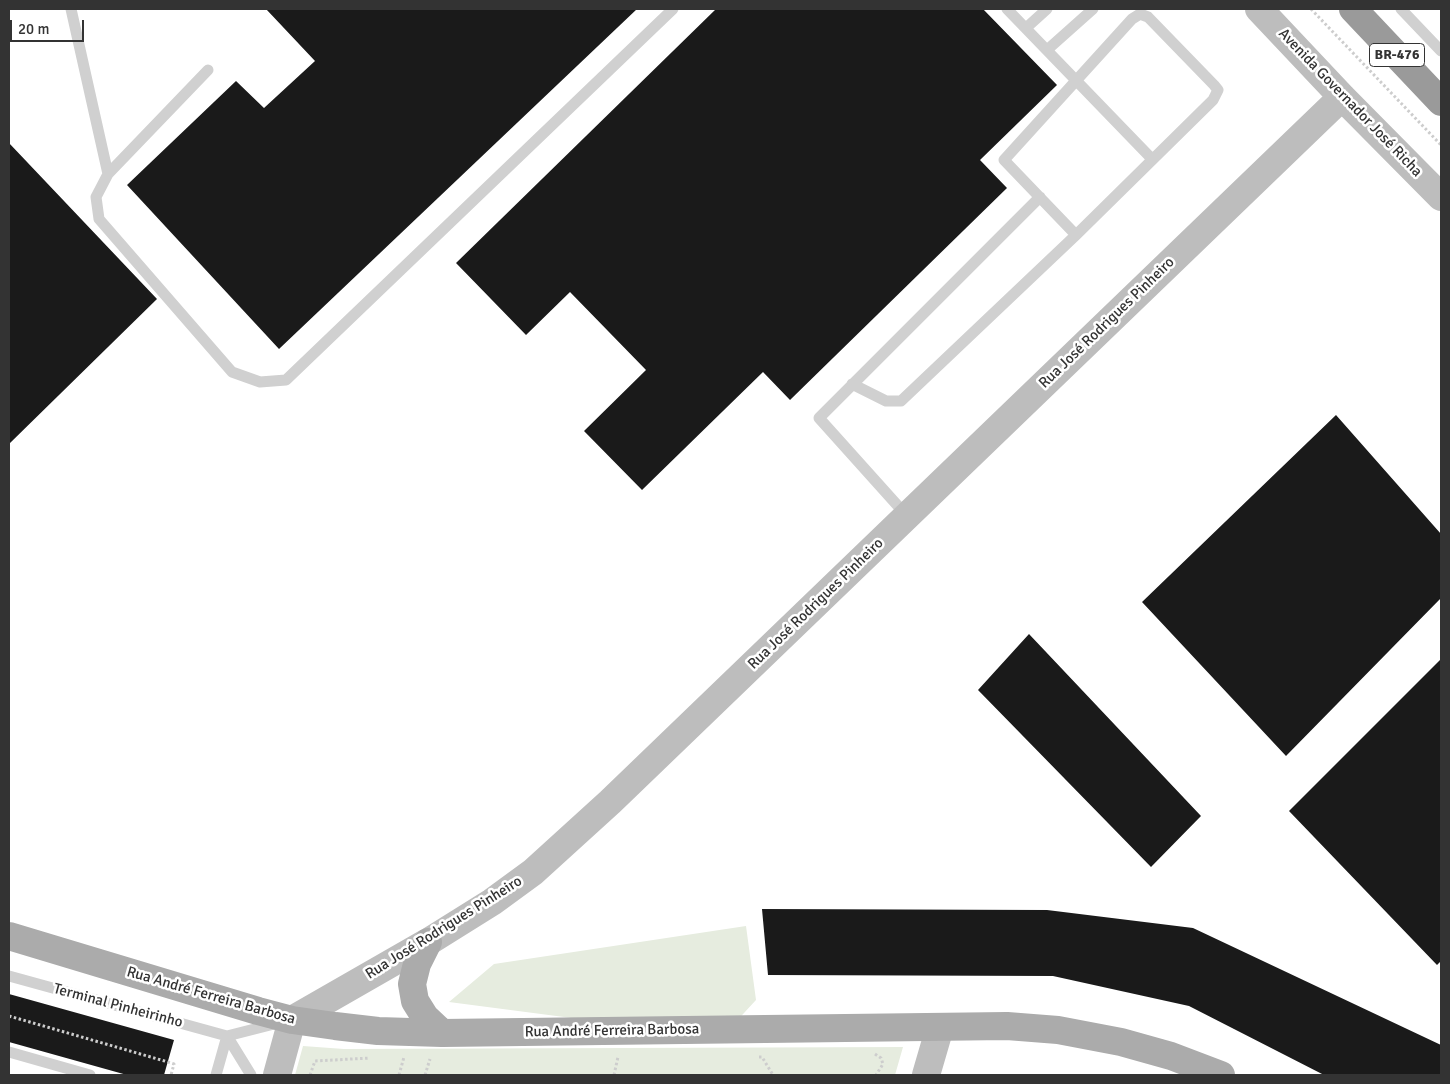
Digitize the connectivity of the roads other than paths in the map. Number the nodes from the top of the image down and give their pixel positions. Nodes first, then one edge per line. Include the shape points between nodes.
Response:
1 (71, 9) edge
2 (673, 9) edge
3 (1007, 9) edge
4 (1047, 9) edge
5 (1093, 9) edge
6 (1259, 9) edge
7 (1353, 9) edge
8 (1401, 9) edge
9 (1026, 28) junction
10 (1047, 50) junction
11 (1441, 51) edge
12 (208, 70) dead end
13 (1076, 81) junction
14 (1342, 97) junction
15 (1441, 102) edge
16 (1152, 159) junction
17 (108, 174) junction
18 (1040, 197) junction
19 (1441, 197) edge
20 (1076, 235) junction
21 (852, 384) junction
22 (907, 516) junction
23 (9, 936) edge
24 (428, 942) junction
25 (9, 976) edge
26 (292, 1020) junction
27 (940, 1027) junction
28 (227, 1036) junction
29 (436, 1044) junction
30 (9, 1052) edge
31 (928, 1068) edge
32 (90, 1075) edge
33 (216, 1075) edge
34 (251, 1075) edge
35 (276, 1075) edge
36 (1221, 1075) edge

1 - 17 lane
2 - 17 lane via 286,380 260,382 232,372 99,219 96,197
3 - 9 lane
4 - 9 lane
5 - 10 lane
6 - 14 main road, Avenida Governador José Richa
7 - 15 highway, BR-476
8 - 11 lane
9 - 10 lane
10 - 13 lane
12 - 17 lane
13 - 16 lane
13 - 16 lane via 1132,19 1140,14 1148,17 1218,90 1213,100
13 - 18 lane via 1004,160
14 - 19 main road, Avenida Governador José Richa
14 - 22 main road, Rua José Rodrigues Pinheiro
16 - 20 lane
18 - 20 lane
18 - 21 lane
20 - 21 lane via 901,401 886,401
21 - 22 lane via 819,418
22 - 24 main road, Rua José Rodrigues Pinheiro via 540,866 492,902
23 - 26 main road, Rua André Ferreira Barbosa
24 - 26 main road, Rua José Rodrigues Pinheiro
24 - 29 main road via 412,984 415,1001
25 - 28 lane, Terminal Pinheirinho
26 - 28 lane, Terminal Pinheirinho
26 - 29 main road, Rua André Ferreira Barbosa via 378,1031
26 - 35 main road
27 - 29 main road, Rua André Ferreira Barbosa
27 - 31 main road
27 - 36 main road, Rua André Ferreira Barbosa via 1007,1026 1058,1030 1171,1056
28 - 33 lane
28 - 34 lane
30 - 32 lane

